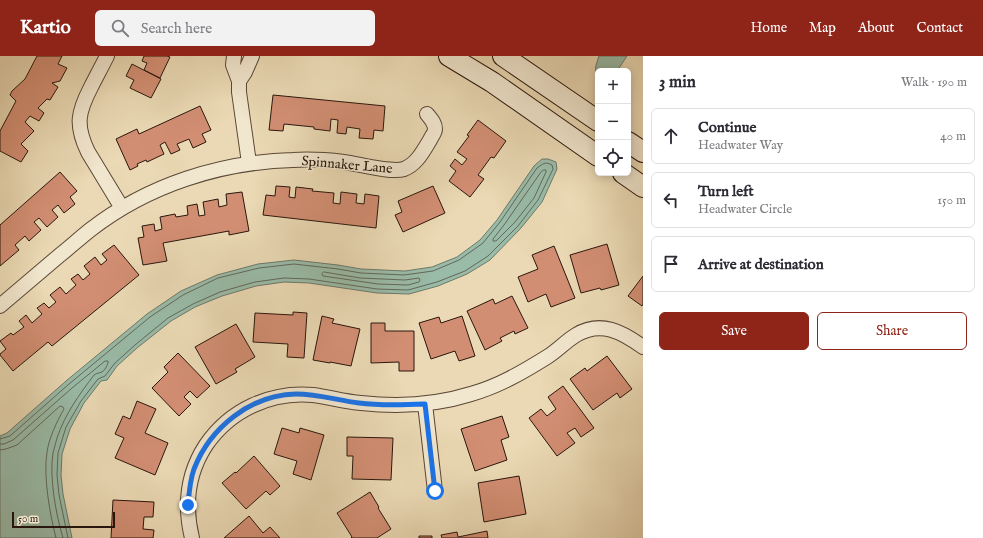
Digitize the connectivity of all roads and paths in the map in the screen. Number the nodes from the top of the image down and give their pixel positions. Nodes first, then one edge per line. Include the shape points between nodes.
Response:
1 (107, 56) edge
2 (234, 56) edge
3 (252, 56) edge
4 (449, 56) edge
5 (503, 56) edge
6 (239, 81) junction
7 (427, 114) dead end
8 (595, 119) edge
9 (631, 144) edge
10 (643, 152) edge
11 (595, 154) edge
12 (250, 163) junction
13 (627, 176) edge
14 (643, 187) edge
15 (122, 208) junction
16 (0, 306) edge
17 (643, 347) edge
18 (425, 404) junction
19 (435, 491) dead end
20 (192, 538) edge

1 - 15 street via 83,103 80,123 88,152
2 - 6 street via 233,66
3 - 6 street
4 - 11 main road via 492,82
5 - 8 main road
6 - 12 street
7 - 12 street, Spinnaker Lane via 434,122 435,131 420,157 404,169 394,170 307,159
9 - 10 main road
12 - 15 street, Spinnaker Lane via 188,178
13 - 14 main road
15 - 16 street, Spinnaker Lane via 90,230
17 - 18 street via 613,330 584,331 550,356 492,387 450,400
18 - 19 street
18 - 20 street via 392,406 294,394 276,397 249,407 233,417 212,437 194,470 188,505

